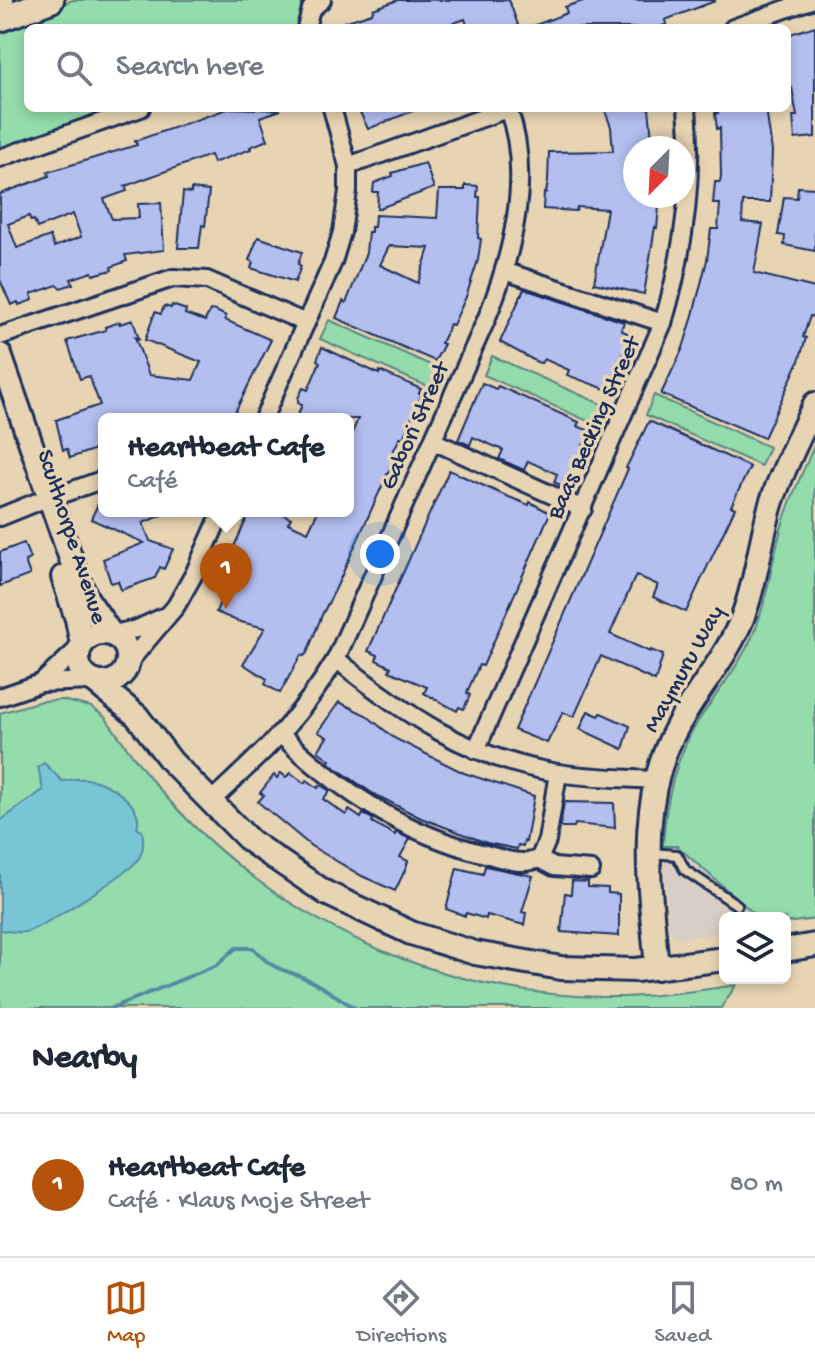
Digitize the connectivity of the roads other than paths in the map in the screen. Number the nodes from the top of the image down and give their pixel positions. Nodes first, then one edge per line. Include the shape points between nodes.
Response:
1 (51, 0) edge
2 (322, 0) edge
3 (811, 0) edge
4 (0, 19) edge
5 (307, 24) edge
6 (744, 24) edge
7 (130, 112) edge
8 (333, 112) edge
9 (498, 112) edge
10 (510, 112) edge
11 (687, 112) edge
12 (0, 158) edge
13 (348, 166) junction
14 (504, 271) junction
15 (306, 323) junction
16 (663, 323) junction
17 (0, 336) edge
18 (0, 355) edge
19 (0, 399) edge
20 (815, 404) edge
21 (266, 413) edge
22 (433, 441) junction
23 (98, 481) edge
24 (44, 500) junction
25 (583, 509) junction
26 (0, 517) edge
27 (219, 517) edge
28 (168, 615) junction
29 (112, 634) junction
30 (81, 645) junction
31 (336, 659) junction
32 (128, 664) junction
33 (94, 681) junction
34 (41, 683) junction
35 (0, 697) edge
36 (137, 716) junction
37 (281, 735) junction
38 (476, 750) junction
39 (558, 773) junction
40 (656, 780) junction
41 (209, 803) junction
42 (648, 853) junction
43 (539, 859) junction
44 (591, 870) dead end
45 (737, 905) dead end
46 (815, 945) edge
47 (791, 949) edge
48 (719, 960) edge
49 (657, 968) junction

1 - 4 main road
2 - 5 street via 311,9
3 - 6 street
7 - 12 street
8 - 13 street
9 - 13 street
10 - 14 street, Gabori Street via 519,178
11 - 16 street, Baas Becking Street via 685,223
13 - 15 street via 342,232
14 - 16 street
14 - 22 street, Gabori Street
15 - 17 street via 229,287 183,278
15 - 21 street
16 - 25 street, Baas Becking Street
18 - 24 street, Sculthorpe Avenue
19 - 24 street, Sculthorpe Avenue
20 - 40 street, Maymuru Way via 773,499 743,617 723,658 678,725
22 - 25 street
22 - 31 street, Gabori Street
23 - 24 street
24 - 26 street
24 - 29 street, Sculthorpe Avenue via 87,599
24 - 30 street, Sculthorpe Avenue
25 - 38 street, Baas Becking Street
27 - 28 street via 194,574
28 - 29 street
28 - 32 street
29 - 30 street via 98,633
29 - 32 street via 123,643
30 - 33 street via 81,670
30 - 34 street
31 - 37 street, Gabori Street
31 - 38 street via 412,717
32 - 33 street via 114,681
32 - 36 street
33 - 34 street
33 - 36 street
34 - 35 street
36 - 41 street
37 - 41 street, Gabori Street
37 - 43 street via 345,790 408,827 507,860
38 - 39 street
39 - 40 street
39 - 43 street
40 - 42 street, Maymuru Way
41 - 49 street via 299,876 411,933 535,964
42 - 45 lane via 677,855 685,870
42 - 49 street, Maymuru Way
43 - 44 street via 554,867
46 - 47 street
48 - 49 street

